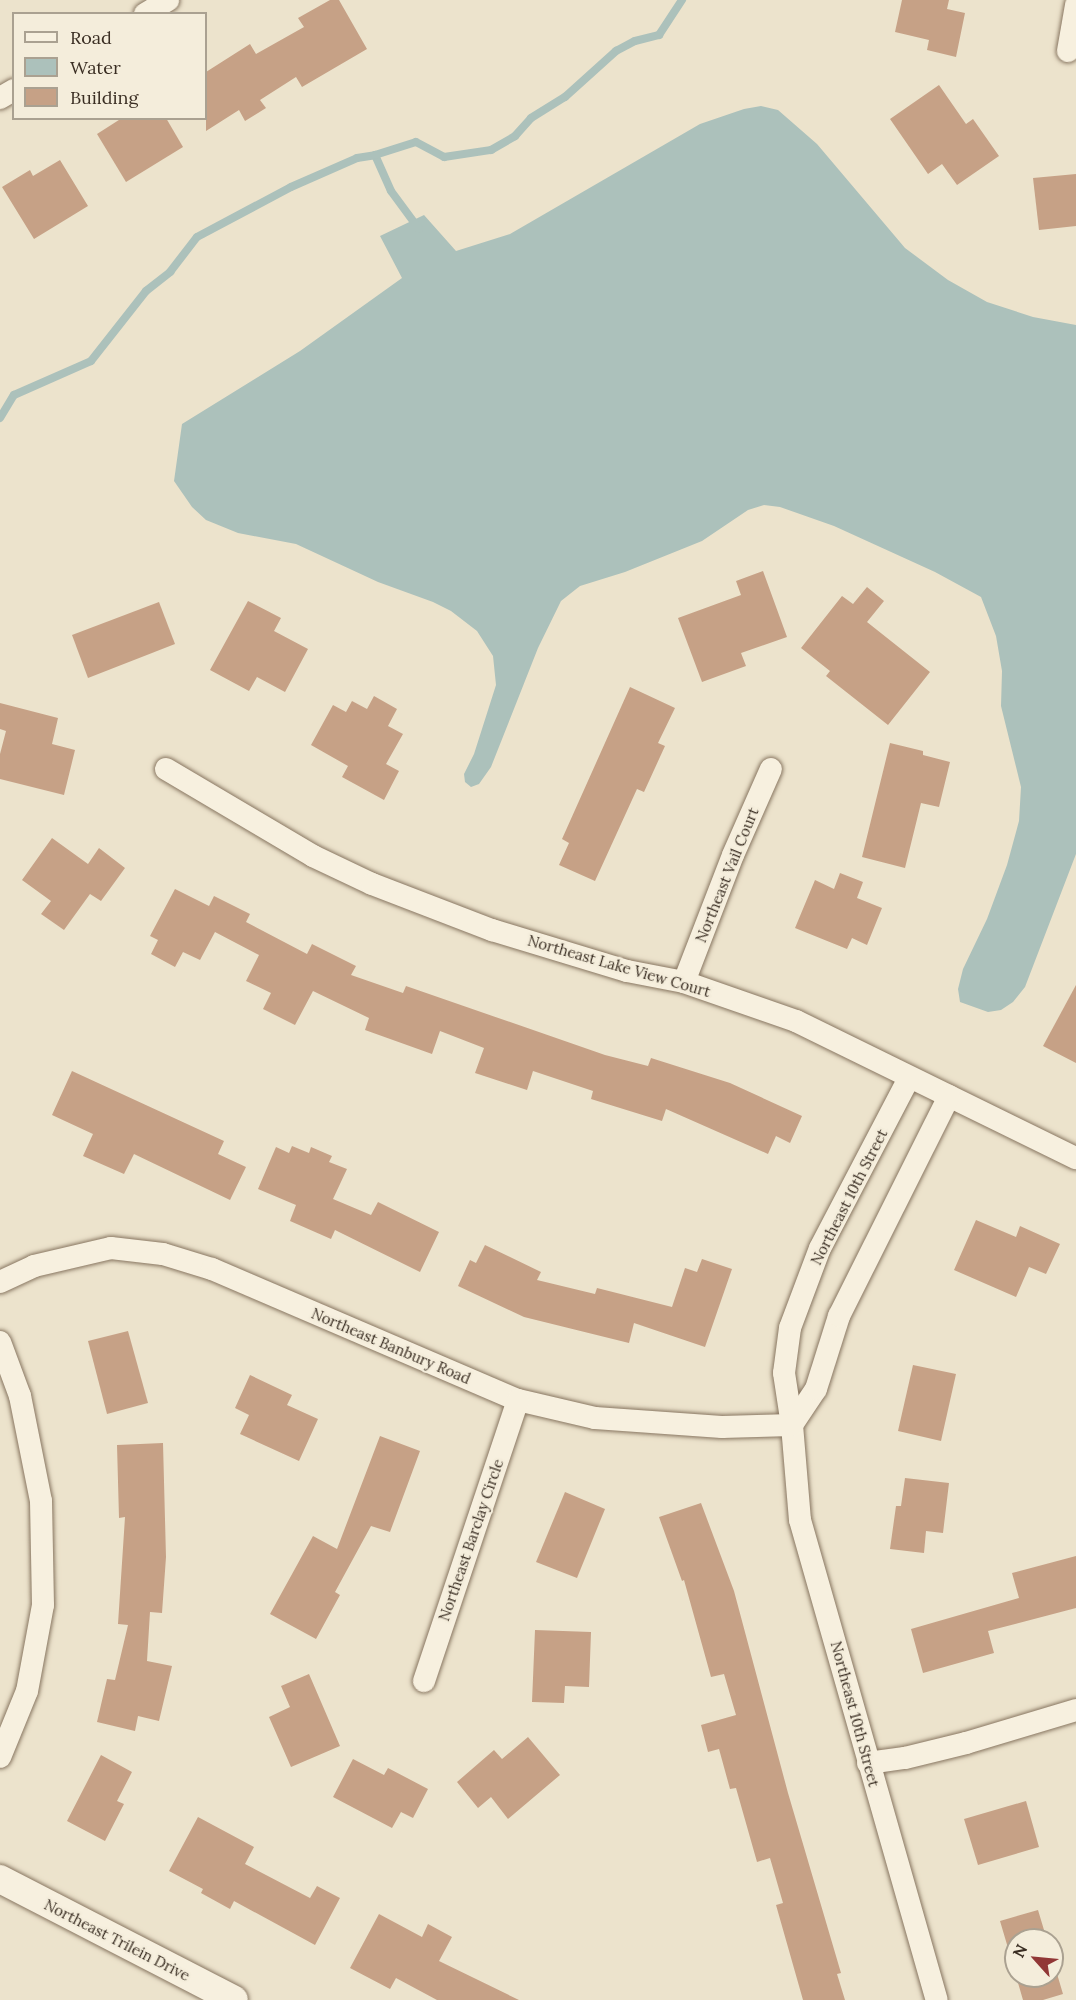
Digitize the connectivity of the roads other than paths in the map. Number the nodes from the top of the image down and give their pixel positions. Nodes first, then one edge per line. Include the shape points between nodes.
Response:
1 (168, 0) edge
2 (1076, 5) edge
3 (144, 9) edge
4 (1068, 51) dead end
5 (166, 768) dead end
6 (771, 769) dead end
7 (684, 982) junction
8 (909, 1078) junction
9 (949, 1096) junction
10 (1076, 1158) edge
11 (0, 1282) edge
12 (0, 1342) edge
13 (518, 1400) junction
14 (792, 1425) junction
15 (424, 1680) dead end
16 (1076, 1710) edge
17 (0, 1757) edge
18 (868, 1763) junction
19 (0, 1879) edge
20 (234, 2000) edge
21 (937, 2000) edge

1 - 3 street
2 - 4 street
5 - 7 street, Northeast Lake View Court via 313,856 372,884 492,930 627,970
6 - 7 street, Northeast Vail Court
7 - 8 street, Northeast Lake View Court via 796,1021
8 - 9 street, Northeast Lake View Court
8 - 14 street, Northeast 10th Street via 820,1248 790,1328 784,1373
9 - 10 street, Northeast Lake View Court
9 - 14 street via 839,1316 816,1389
11 - 13 street, Northeast Banbury Road via 34,1266 111,1248 163,1254 212,1269
12 - 17 street via 20,1396 41,1501 43,1605 27,1691
13 - 14 street, Northeast Banbury Road via 595,1418 722,1427
13 - 15 street, Northeast Barclay Circle
14 - 18 street, Northeast 10th Street via 800,1520
16 - 18 street via 966,1743
18 - 21 street, Northeast 10th Street
19 - 20 street, Northeast Trilein Drive

